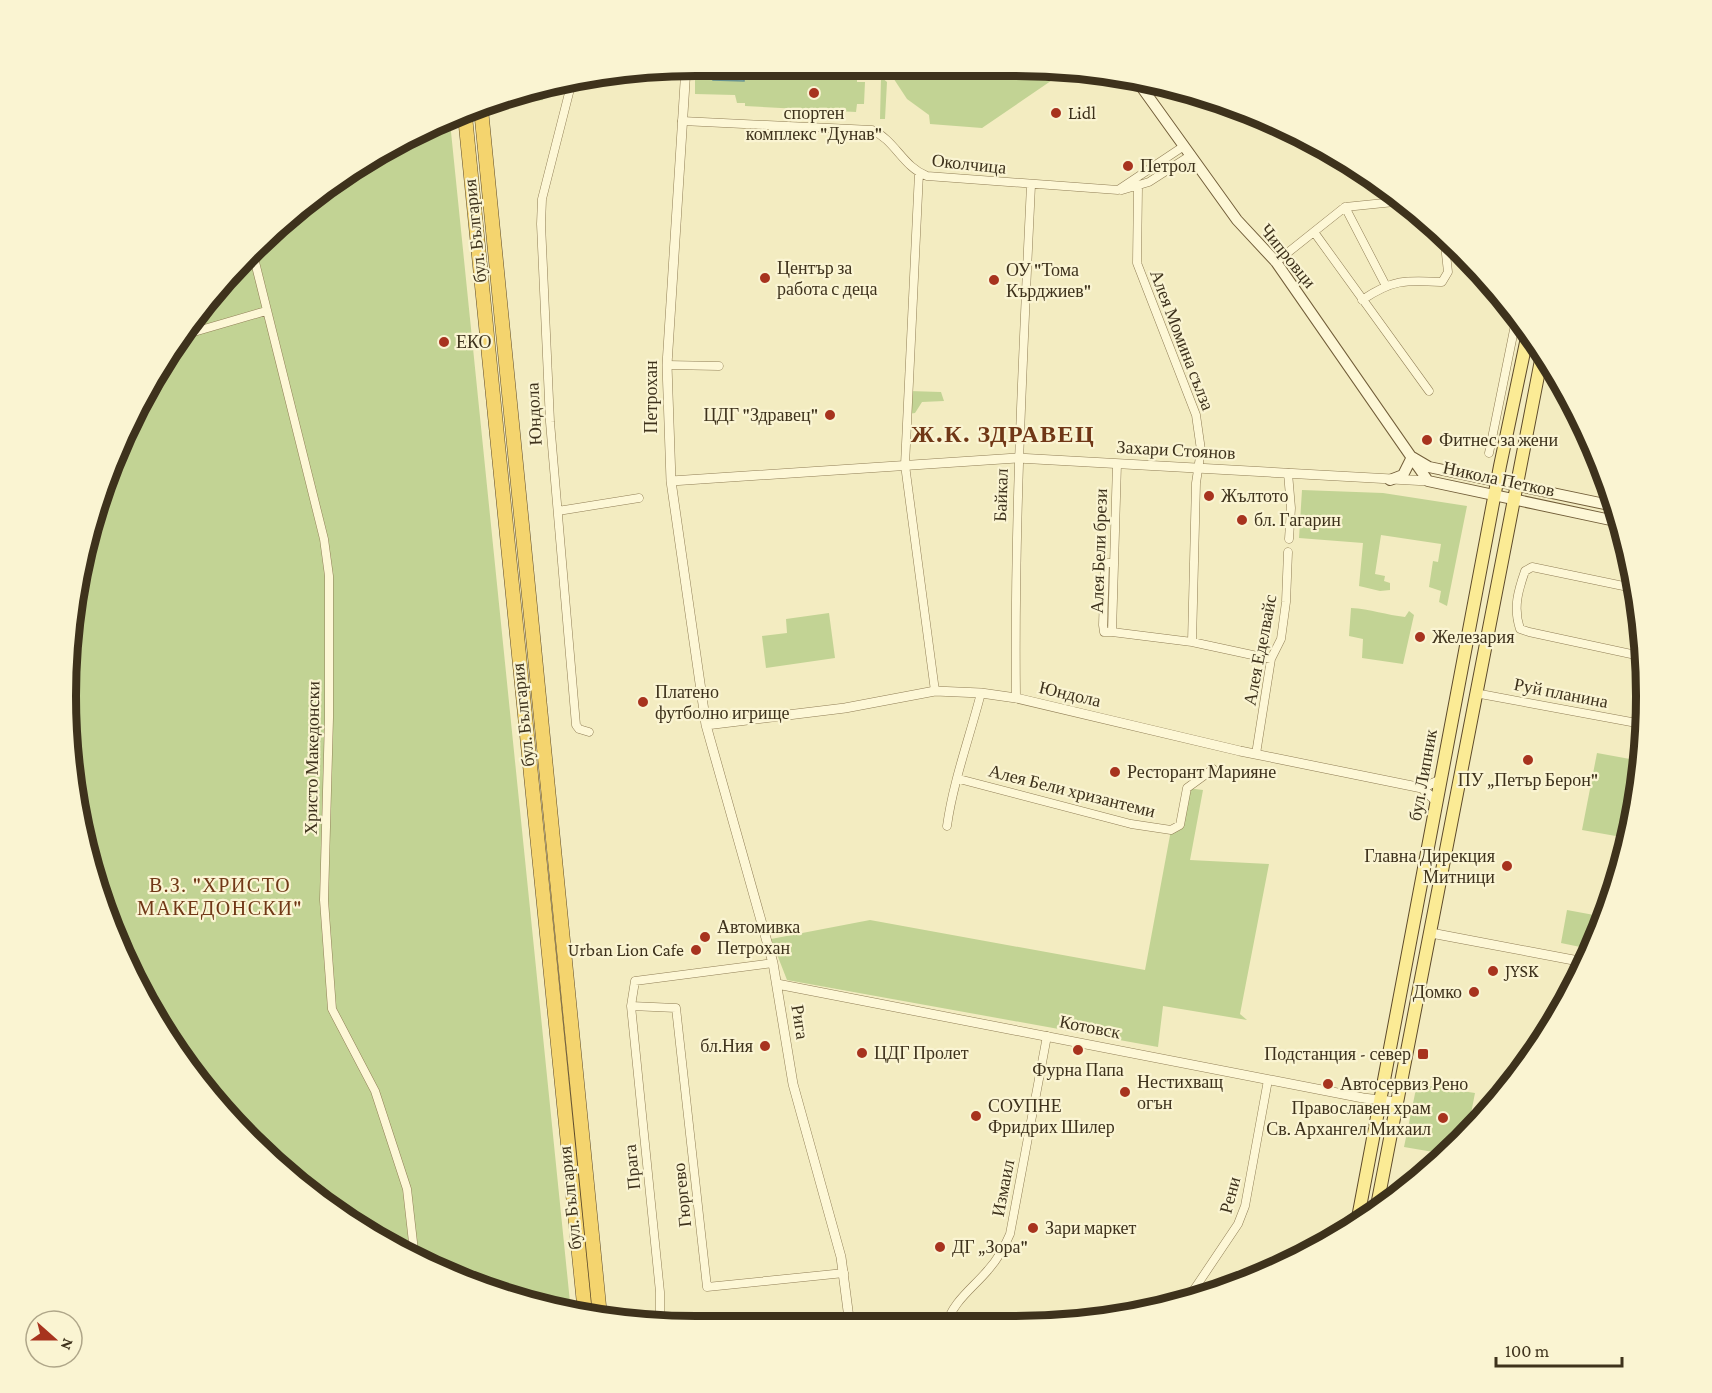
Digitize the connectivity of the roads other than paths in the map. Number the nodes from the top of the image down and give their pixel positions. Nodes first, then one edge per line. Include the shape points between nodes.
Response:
1 (685, 77) edge
2 (570, 89) dead end
3 (1144, 90) edge
4 (482, 115) edge
5 (466, 121) edge
6 (682, 121) junction
7 (1184, 146) junction
8 (1191, 155) junction
9 (919, 173) junction
10 (1031, 185) junction
11 (1138, 187) junction
12 (1118, 190) junction
13 (1390, 202) edge
14 (1346, 207) junction
15 (1314, 232) junction
16 (1446, 250) edge
17 (255, 261) edge
18 (1276, 262) junction
19 (1385, 284) junction
20 (1362, 300) junction
21 (267, 311) junction
22 (1514, 329) edge
23 (196, 331) edge
24 (1526, 345) edge
25 (667, 365) junction
26 (720, 366) dead end
27 (1540, 366) edge
28 (1429, 391) dead end
29 (1489, 453) dead end
30 (1412, 457) junction
31 (1017, 458) junction
32 (1117, 464) junction
33 (905, 465) junction
34 (1197, 467) junction
35 (1288, 473) junction
36 (1390, 480) junction
37 (671, 481) junction
38 (1428, 481) junction
39 (1498, 481) junction
40 (1516, 485) junction
41 (1495, 495) junction
42 (639, 498) dead end
43 (1514, 499) junction
44 (1605, 504) edge
45 (558, 511) junction
46 (1609, 520) edge
47 (1289, 539) dead end
48 (1288, 552) dead end
49 (1626, 586) edge
50 (1192, 642) junction
51 (1634, 655) edge
52 (1271, 658) junction
53 (935, 691) junction
54 (981, 693) junction
55 (1475, 693) junction
56 (1016, 698) junction
57 (1635, 723) edge
58 (706, 725) junction
59 (589, 732) dead end
60 (1256, 754) junction
61 (1213, 769) dead end
62 (959, 779) junction
63 (1440, 780) junction
64 (1422, 788) junction
65 (1437, 802) junction
66 (947, 826) dead end
67 (1431, 933) junction
68 (1576, 961) edge
69 (773, 963) junction
70 (777, 984) junction
71 (631, 1006) junction
72 (1047, 1036) junction
73 (1268, 1080) junction
74 (1380, 1101) junction
75 (1397, 1102) junction
76 (1379, 1198) edge
77 (1359, 1213) edge
78 (414, 1248) edge
79 (844, 1273) junction
80 (1194, 1290) edge
81 (660, 1292) junction
82 (584, 1306) edge
83 (599, 1308) edge
84 (660, 1315) edge
85 (664, 1315) edge
86 (849, 1316) edge
87 (950, 1316) edge

1 - 6 street, Петрохан
2 - 45 street, Юндола via 542,199 550,422
3 - 7 main road, Чипровци
4 - 83 highway, бул. България
5 - 82 highway, бул. България
6 - 9 street, Околчица via 872,130
6 - 25 street, Петрохан
7 - 8 main road, Чипровци
7 - 12 street
8 - 11 street
8 - 18 main road, Чипровци via 1238,220
9 - 10 street, Околчица
9 - 33 street
10 - 12 street, Околчица
10 - 31 street, Байкал
11 - 12 street, Околчица
11 - 34 street, Алея Момина сълза via 1137,263 1196,415 1200,450
13 - 14 street
14 - 15 street
14 - 19 street
15 - 18 street
15 - 20 street
16 - 19 street via 1448,272 1442,282
17 - 21 street, Христо Македонски
18 - 30 main road, Чипровци
19 - 20 street
20 - 28 street
21 - 23 street
21 - 78 street, Христо Македонски via 324,539 329,576 324,900 332,1009 375,1091 407,1188
22 - 29 street
24 - 39 main road, бул. Липник
25 - 26 street
25 - 37 street, Петрохан
27 - 40 main road, бул. Липник
30 - 36 main road via 1403,475
30 - 38 main road, Никола Петков
30 - 39 main road, Никола Петков via 1429,467
31 - 32 street, Захари Стоянов
31 - 33 street, Захари Стоянов
31 - 56 street, Байкал
32 - 34 street, Захари Стоянов
32 - 50 street, Алея Бели брези via 1112,632
33 - 37 street, Захари Стоянов
33 - 53 street
34 - 35 street, Захари Стоянов
34 - 50 street
35 - 36 street, Захари Стоянов
35 - 47 street
36 - 38 street, Захари Стоянов
37 - 58 street, Петрохан
38 - 41 main road, Никола Петков
39 - 40 main road, Никола Петков
39 - 41 main road, бул. Липник
40 - 43 main road, бул. Липник
40 - 44 main road, Никола Петков
41 - 43 main road, Никола Петков
41 - 63 main road, бул. Липник
42 - 45 street
43 - 46 main road, Никола Петков
43 - 55 main road, бул. Липник
45 - 59 street, Юндола via 576,724
48 - 52 street, Алея Еделвайс via 1281,639
49 - 51 street via 1532,567 1526,571 1515,604 1520,629
50 - 52 street, Алея Бели брези
52 - 60 street, Алея Еделвайс
53 - 54 street, Юндола
53 - 58 street, Юндола via 845,708
54 - 56 street, Юндола
54 - 62 street
55 - 57 street, Руй планина
55 - 67 main road, бул. Липник
56 - 60 street, Юндола
58 - 69 street, Рига
60 - 64 street, Юндола
61 - 62 street, Алея Бели хризантеми via 1187,788 1180,825 1171,830 1131,824
62 - 66 street via 951,793
63 - 64 street
63 - 65 main road, бул. Липник
64 - 65 street
65 - 74 main road, бул. Липник
67 - 68 street
67 - 75 main road, бул. Липник
69 - 70 street, Рига
69 - 71 street via 635,981
70 - 72 street, Котовск
70 - 79 street, Рига via 792,1084
71 - 79 street, Гюргево via 676,1008 707,1287
71 - 81 street, Прага
72 - 73 street, Котовск
72 - 87 street, Измаил via 1010,1234 1003,1250 953,1307
73 - 74 street, Котовск
73 - 80 street, Рени via 1245,1206 1238,1224
74 - 75 street, Котовск
74 - 77 main road, бул. Липник
75 - 76 main road, бул. Липник
79 - 86 street, Рига
81 - 84 street, Прага
81 - 85 street

